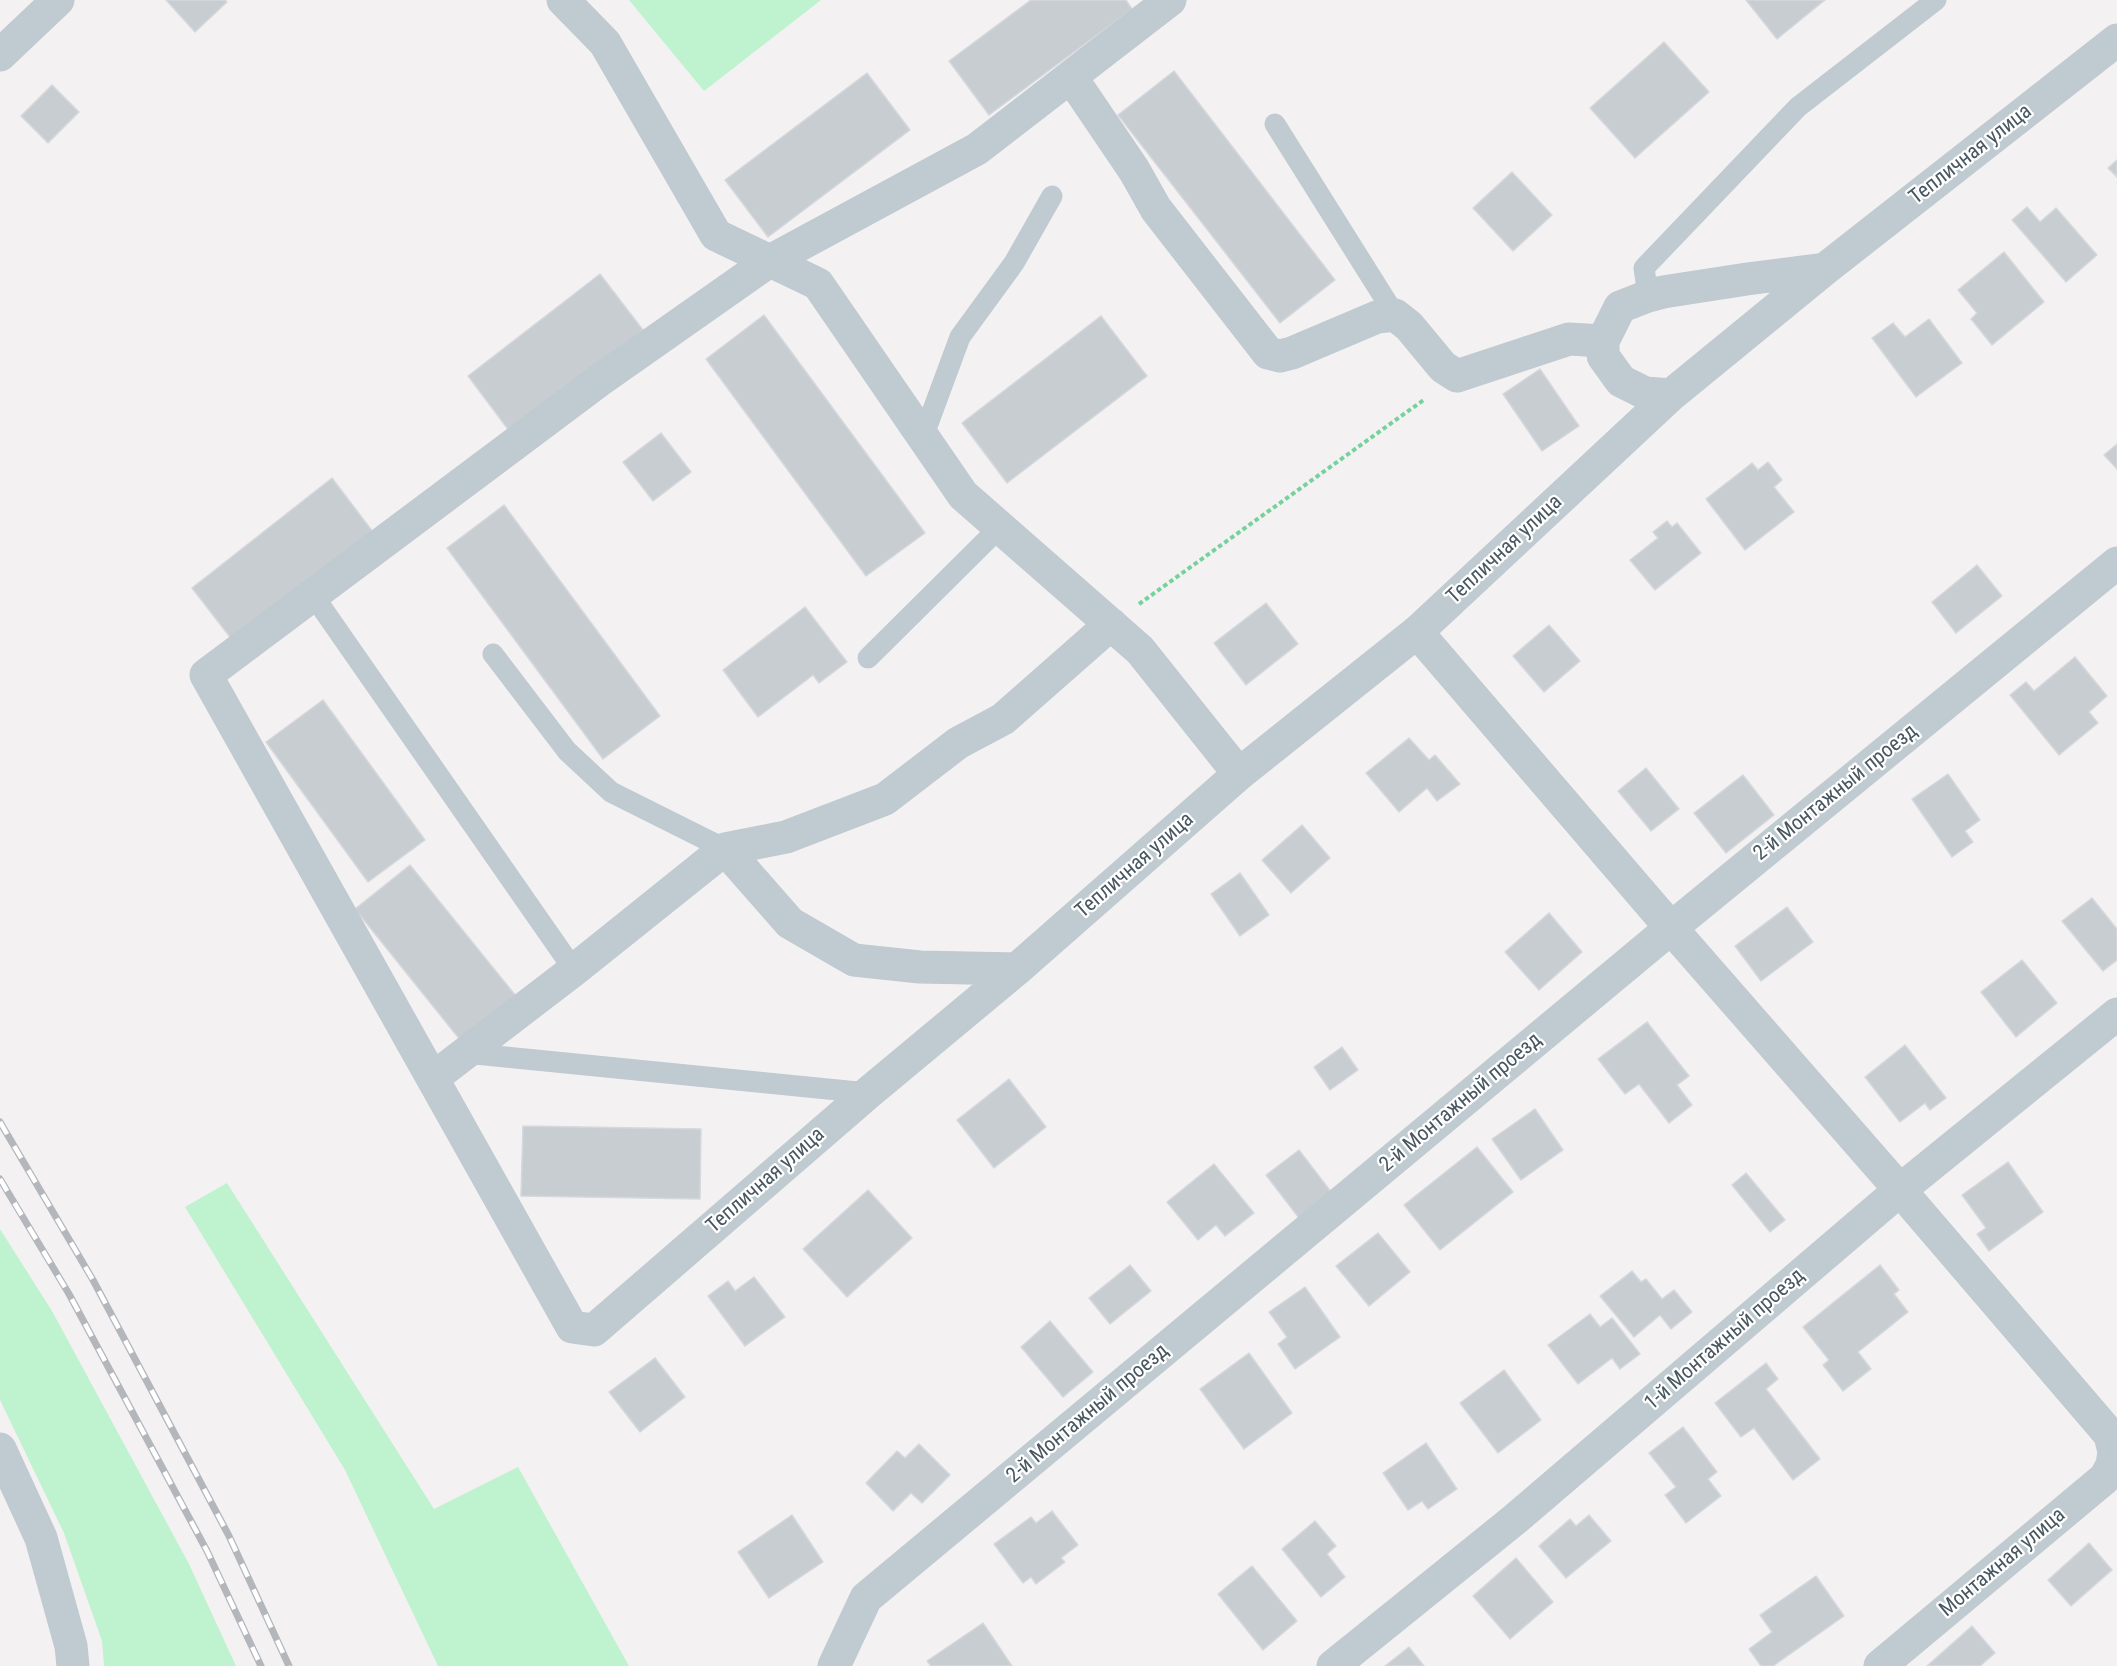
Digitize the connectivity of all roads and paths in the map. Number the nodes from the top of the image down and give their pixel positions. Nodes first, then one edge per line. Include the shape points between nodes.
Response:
1 (58, 0) edge
2 (563, 0) edge
3 (1170, 0) edge
4 (1936, 0) edge
5 (2117, 40) edge
6 (0, 55) edge
7 (1071, 77) junction
8 (1275, 124) dead end
9 (1052, 196) dead end
10 (768, 262) junction
11 (1825, 269) junction
12 (1648, 296) junction
13 (1395, 315) junction
14 (1603, 341) junction
15 (1457, 376) junction
16 (1671, 395) junction
17 (923, 437) junction
18 (1000, 527) junction
19 (2117, 563) edge
20 (313, 596) junction
21 (1111, 624) junction
22 (1418, 632) junction
23 (493, 654) dead end
24 (868, 658) dead end
25 (1239, 774) junction
26 (725, 849) junction
27 (1671, 928) junction
28 (1017, 969) junction
29 (574, 970) junction
30 (2117, 1014) edge
31 (465, 1053) junction
32 (433, 1078) junction
33 (868, 1093) junction
34 (1900, 1190) junction
35 (0, 1449) edge
36 (73, 1666) edge
37 (834, 1666) edge
38 (1333, 1666) edge
39 (1880, 1666) edge

1 - 6 street
2 - 10 street via 605,43 716,235
3 - 7 street
4 - 12 lane via 1797,107 1644,268
5 - 11 street, Тепличная улица
7 - 10 street via 977,149
7 - 13 street via 1156,209 1268,353 1292,353 1377,317
8 - 13 lane
9 - 17 lane via 1014,263 960,337
10 - 17 street via 818,284
10 - 20 street via 600,380
11 - 12 street
11 - 16 street, Тепличная улица
12 - 14 street via 1620,307
13 - 15 street via 1443,367
14 - 15 street via 1569,339
14 - 16 street via 1603,356 1621,381 1645,393
15 - 21 path
16 - 22 street, Тепличная улица
17 - 18 street via 963,495
18 - 21 street
18 - 24 lane
19 - 27 street, 2-й Монтажный проезд
20 - 29 lane
20 - 32 street via 206,675
21 - 25 street via 1140,650
21 - 26 street via 1003,719 958,743 885,799 786,837
22 - 25 street, Тепличная улица
22 - 27 street
23 - 26 lane via 567,751 611,792
25 - 28 street, Тепличная улица
26 - 28 street via 790,923 854,960 920,967
26 - 29 street
27 - 34 street
27 - 37 street, 2-й Монтажный проезд via 866,1598
28 - 33 street, Тепличная улица
29 - 31 street
30 - 34 street, 1-й Монтажный проезд
31 - 32 street
31 - 33 lane
32 - 33 street, Тепличная улица via 572,1327 594,1330
34 - 38 street, 1-й Монтажный проезд via 1514,1520
34 - 39 street, Монтажная улица via 2110,1435 2114,1452 2105,1478
35 - 36 street via 41,1538

